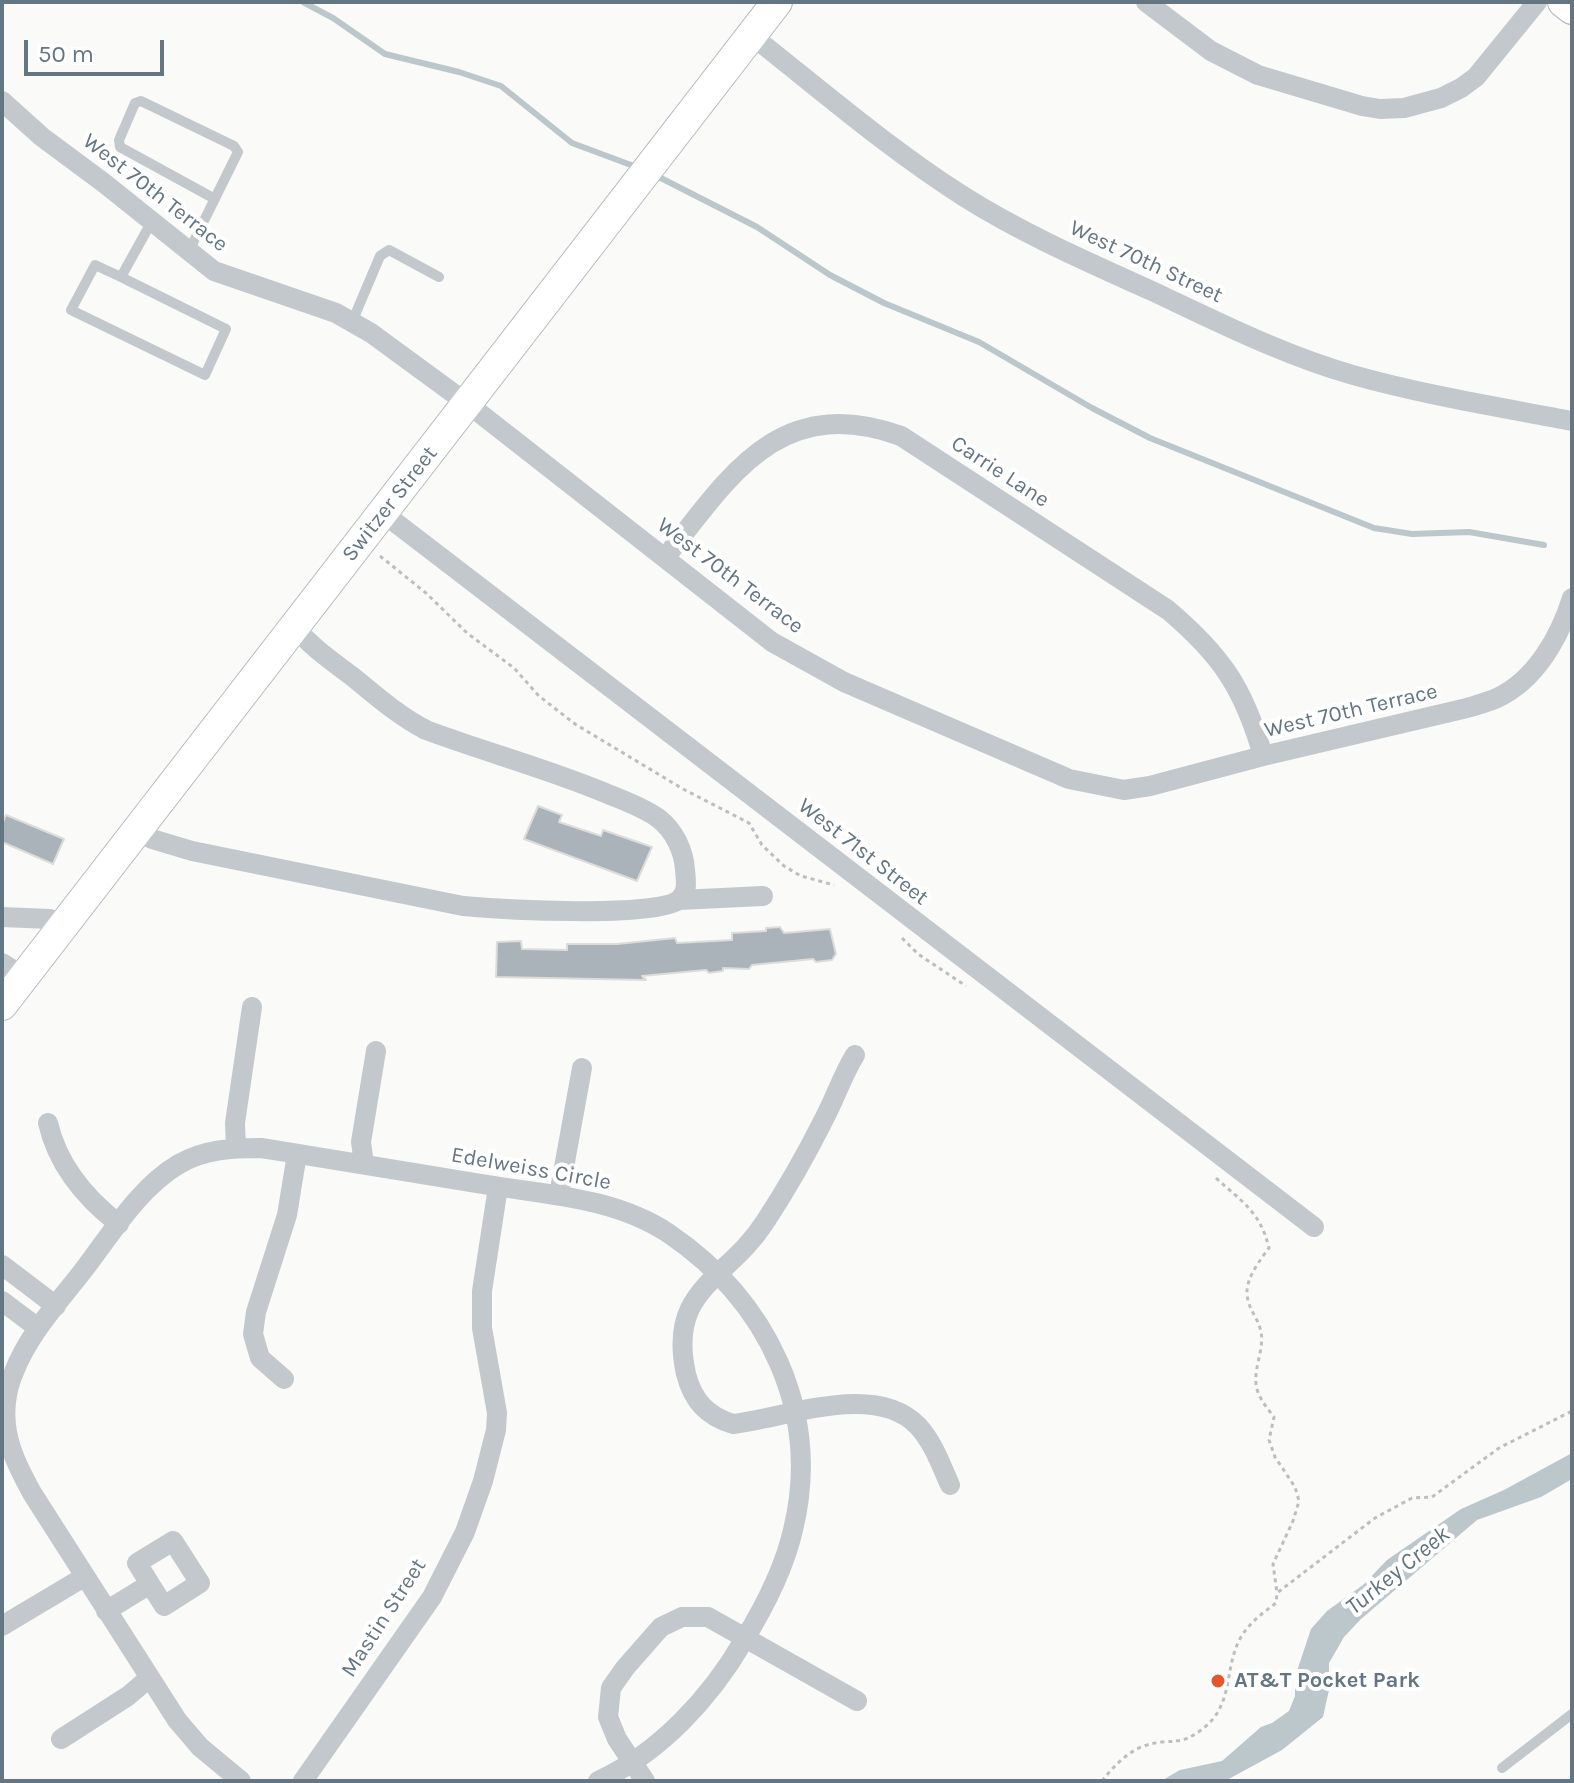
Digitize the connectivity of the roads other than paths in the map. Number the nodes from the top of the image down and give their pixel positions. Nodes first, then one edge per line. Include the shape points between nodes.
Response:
1 (777, 2) edge
2 (1146, 2) edge
3 (1537, 2) edge
4 (1563, 2) edge
5 (1572, 9) edge
6 (751, 35) junction
7 (2, 101) edge
8 (215, 199) junction
9 (152, 221) junction
10 (189, 251) junction
11 (121, 277) junction
12 (439, 277) dead end
13 (352, 322) junction
14 (468, 404) junction
15 (1572, 421) edge
16 (383, 513) junction
17 (665, 558) junction
18 (1572, 598) edge
19 (295, 627) junction
20 (1263, 756) junction
21 (137, 830) junction
22 (763, 896) dead end
23 (679, 900) junction
24 (2, 917) edge
25 (62, 927) junction
26 (13, 970) edge
27 (2, 1005) edge
28 (252, 1007) dead end
29 (376, 1051) dead end
30 (855, 1055) dead end
31 (582, 1068) dead end
32 (48, 1123) dead end
33 (236, 1148) junction
34 (297, 1154) junction
35 (364, 1164) junction
36 (498, 1187) junction
37 (559, 1195) junction
38 (119, 1224) junction
39 (1314, 1227) dead end
40 (2, 1265) edge
41 (719, 1274) junction
42 (2, 1301) edge
43 (56, 1306) junction
44 (38, 1328) junction
45 (284, 1379) dead end
46 (795, 1413) junction
47 (4, 1416) edge
48 (950, 1485) dead end
49 (84, 1577) junction
50 (150, 1584) dead end
51 (106, 1611) junction
52 (2, 1626) edge
53 (746, 1638) junction
54 (148, 1679) junction
55 (857, 1701) dead end
56 (1572, 1714) edge
57 (61, 1739) dead end
58 (632, 1761) junction
59 (1502, 1768) dead end
60 (241, 1781) edge
61 (303, 1781) edge
62 (598, 1781) edge
63 (645, 1781) edge

1 - 6 street, Switzer Street
2 - 3 street via 1211,51 1258,75 1380,109 1404,108 1461,88
4 - 5 street
6 - 14 street, Switzer Street
6 - 15 street, West 70th Street via 905,156 1036,237 1248,336 1352,375
7 - 9 street, West 70th Terrace
8 - 8 lane via 238,152 234,146 141,101 135,103 120,147
8 - 10 lane
9 - 10 street, West 70th Terrace
9 - 11 lane
10 - 13 street, West 70th Terrace via 214,271
11 - 11 lane via 95,265 71,310 205,375 226,329
12 - 13 lane via 389,250 380,256
13 - 14 street, West 70th Terrace
14 - 16 street, Switzer Street
14 - 17 street, West 70th Terrace
16 - 19 street, Switzer Street
16 - 39 street, West 71st Street
17 - 20 street, West 70th Terrace via 803,660 1069,779 1124,790
17 - 20 street, Carrie Lane via 724,483 774,441 828,424 885,430 1154,601 1202,639 1238,689
18 - 20 street, West 70th Terrace via 1550,648 1500,697
19 - 21 street, Switzer Street
19 - 23 street via 407,720 580,783 661,820 676,837 685,863 686,888
21 - 23 street via 192,851 463,906 617,910
21 - 25 street, Switzer Street
22 - 23 street
24 - 25 street via 50,919
25 - 26 street, Switzer Street
26 - 27 street, Switzer Street
28 - 33 street
29 - 35 street via 361,1142
30 - 41 street via 764,1224
31 - 37 street
32 - 38 street via 80,1190
33 - 34 street, Edelweiss Circle
33 - 38 street, Edelweiss Circle via 210,1151 166,1172
34 - 35 street, Edelweiss Circle
34 - 45 street via 287,1215 253,1334 260,1358
35 - 36 street, Edelweiss Circle
36 - 37 street, Edelweiss Circle
36 - 61 street, Mastin Street via 482,1291 497,1413 483,1481 465,1532 432,1597
37 - 41 street, Edelweiss Circle via 633,1215 667,1232
38 - 43 street, Edelweiss Circle
40 - 43 street
41 - 46 street, Edelweiss Circle via 765,1333
41 - 46 street via 687,1312 682,1330 687,1378 697,1402 715,1418 733,1424
42 - 44 street
43 - 44 street, Edelweiss Circle
44 - 47 street, Edelweiss Circle via 14,1372
46 - 48 street via 858,1403 885,1406 916,1424
46 - 53 street, Edelweiss Circle via 800,1461 793,1534
47 - 49 street, Edelweiss Circle via 16,1464
49 - 51 street, Edelweiss Circle
49 - 52 street
50 - 51 street
51 - 54 street, Edelweiss Circle
53 - 55 street
53 - 58 street, Edelweiss Circle via 710,1691
53 - 58 street via 708,1617 682,1617 661,1627 611,1688 608,1717
54 - 57 street
54 - 60 street, Edelweiss Circle via 200,1747
56 - 59 lane
58 - 62 street, Edelweiss Circle
58 - 63 street

